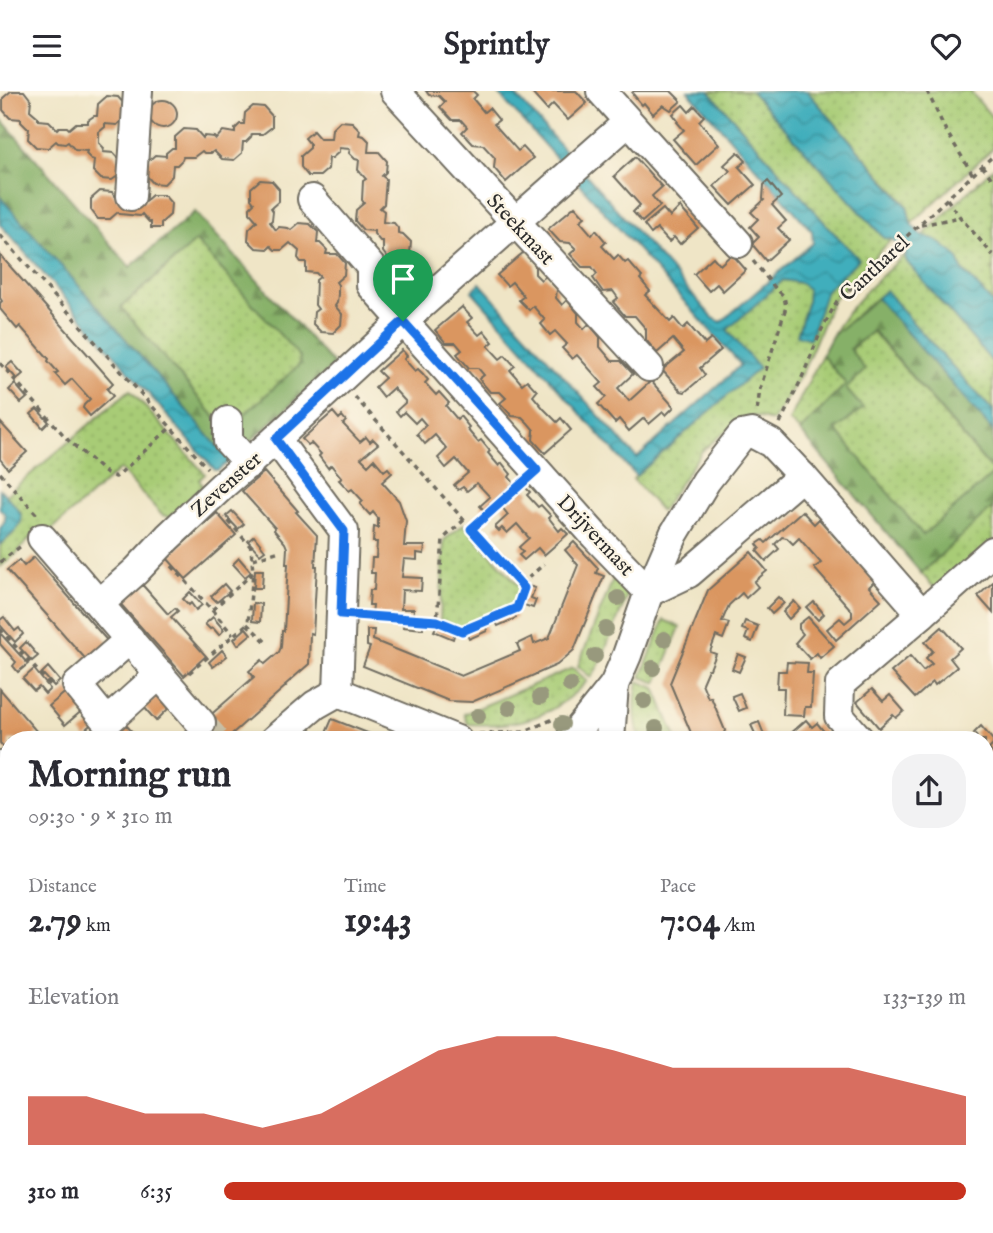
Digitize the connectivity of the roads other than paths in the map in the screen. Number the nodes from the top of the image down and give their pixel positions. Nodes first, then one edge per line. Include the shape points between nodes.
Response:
1 (138, 91) edge
2 (396, 91) edge
3 (601, 91) edge
4 (628, 122) junction
5 (131, 196) dead end
6 (312, 199) dead end
7 (514, 222) junction
8 (738, 243) dead end
9 (403, 321) junction
10 (649, 367) dead end
11 (228, 421) dead end
12 (276, 439) junction
13 (249, 464) junction
14 (802, 476) junction
15 (41, 532) road end
16 (993, 551) edge
17 (649, 592) junction
18 (937, 602) junction
19 (99, 604) junction
20 (130, 639) junction
21 (166, 681) junction
22 (614, 685) junction
23 (338, 692) junction
24 (201, 723) tunnel mouth
25 (568, 727) edge
26 (285, 731) edge
27 (434, 731) edge
28 (611, 731) edge
29 (852, 731) edge

1 - 5 street
2 - 7 street, Steekmast
3 - 4 street
4 - 7 street
4 - 8 street
6 - 9 street, Drijvermast via 371,267 371,285
7 - 9 street
7 - 10 street, Steekmast
9 - 12 street
9 - 17 street, Drijvermast
11 - 13 street via 228,441
12 - 13 street, Zevenster
12 - 23 street, Zevenster via 344,531
13 - 19 street, Zevenster
14 - 17 street via 689,573
14 - 17 street via 771,443 742,435 706,481 674,534
14 - 18 street
15 - 19 street
16 - 18 street
17 - 22 street
18 - 29 street via 840,684 839,716
19 - 20 street
20 - 21 street
20 - 21 street via 77,685 107,722
21 - 24 street
22 - 25 street
22 - 28 street
23 - 26 street
23 - 27 street

